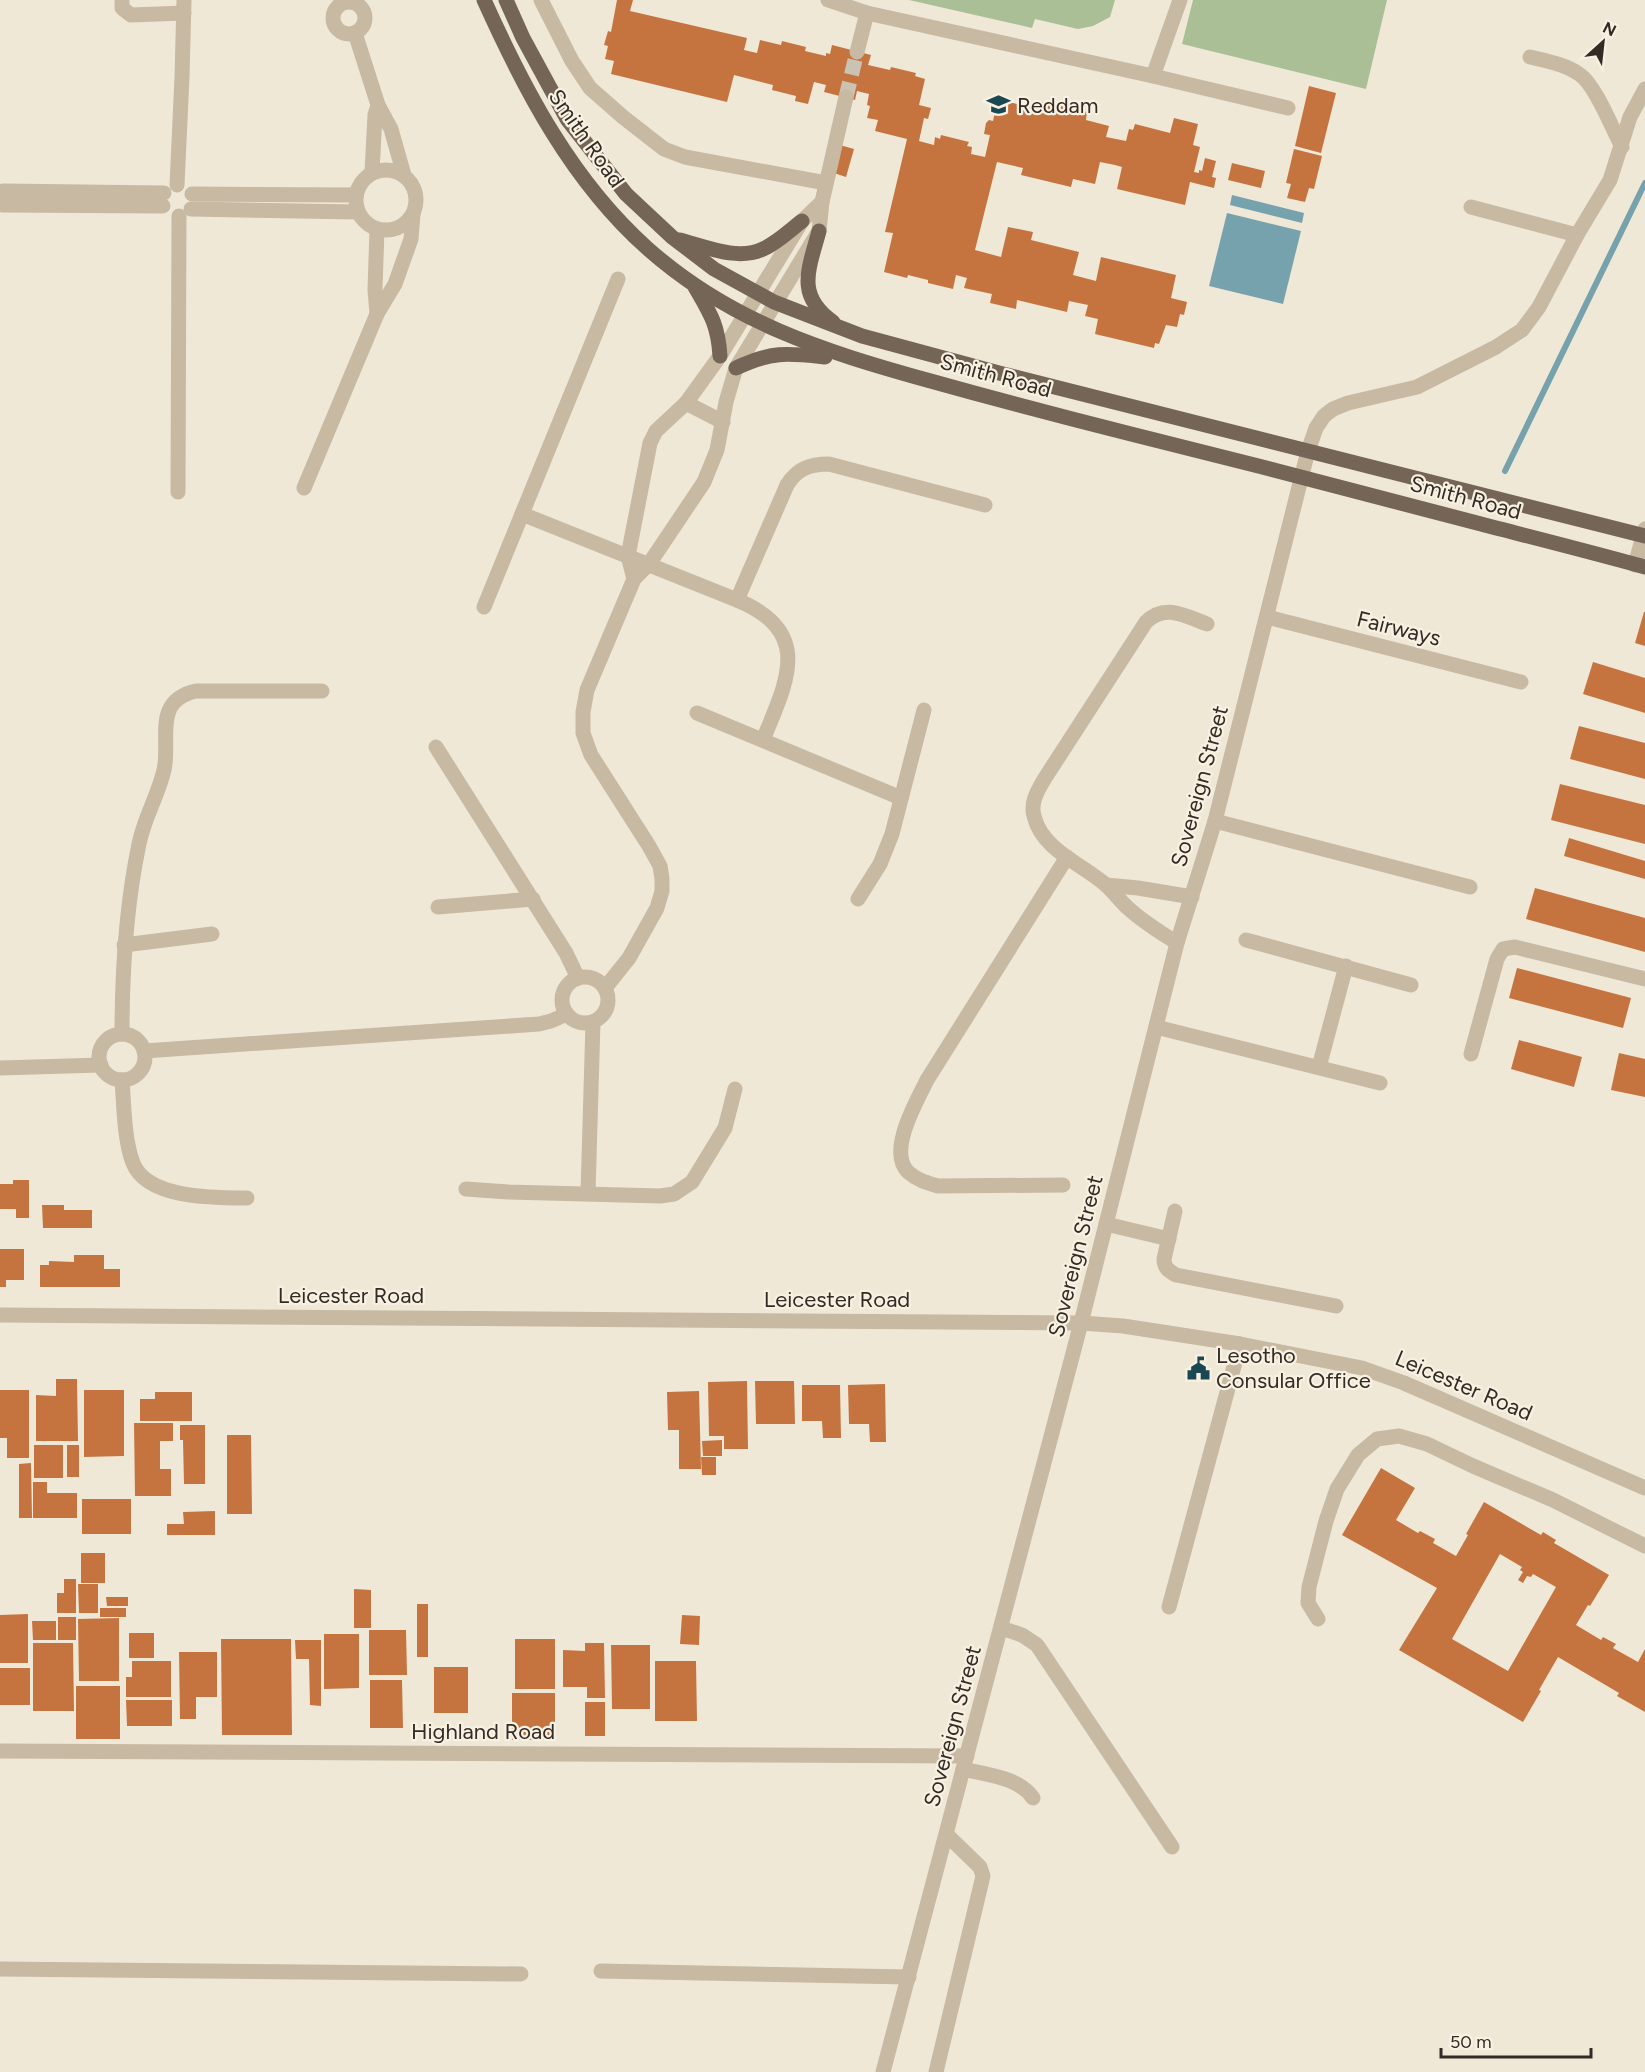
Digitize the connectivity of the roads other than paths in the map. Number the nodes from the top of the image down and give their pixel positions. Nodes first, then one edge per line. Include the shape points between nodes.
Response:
1 (122, 0) edge
2 (484, 0) edge
3 (506, 0) edge
4 (541, 0) edge
5 (828, 0) edge
6 (1180, 0) edge
7 (330, 5) edge
8 (184, 7) edge
9 (867, 13) junction
10 (355, 33) junction
11 (857, 52) tunnel mouth
12 (1530, 57) dead end
13 (1154, 76) junction
14 (1645, 89) edge
15 (846, 97) tunnel mouth
16 (378, 105) junction
17 (1288, 108) dead end
18 (567, 119) junction
19 (550, 129) junction
20 (1622, 147) junction
21 (372, 172) junction
22 (404, 175) junction
23 (826, 183) junction
24 (168, 194) junction
25 (288, 194) junction
26 (356, 195) junction
27 (1, 198) edge
28 (822, 202) junction
29 (187, 206) junction
30 (1471, 207) dead end
31 (288, 211) junction
32 (358, 212) junction
33 (413, 214) junction
34 (802, 221) junction
35 (377, 229) junction
36 (819, 231) junction
37 (1577, 235) junction
38 (672, 237) junction
39 (618, 279) dead end
40 (693, 284) junction
41 (759, 293) junction
42 (774, 302) junction
43 (377, 314) junction
44 (745, 316) junction
45 (761, 324) junction
46 (846, 330) junction
47 (720, 356) junction
48 (852, 359) junction
49 (736, 368) junction
50 (686, 403) junction
51 (723, 422) junction
52 (1308, 451) junction
53 (1302, 477) junction
54 (304, 488) dead end
55 (178, 492) dead end
56 (985, 505) dead end
57 (522, 514) junction
58 (1644, 534) edge
59 (628, 556) junction
60 (649, 564) junction
61 (1640, 566) edge
62 (633, 579) junction
63 (737, 600) junction
64 (484, 607) dead end
65 (1267, 617) junction
66 (1207, 624) dead end
67 (1521, 682) dead end
68 (322, 691) dead end
69 (924, 710) dead end
70 (697, 713) dead end
71 (763, 740) junction
72 (436, 747) dead end
73 (900, 798) junction
74 (1215, 821) junction
75 (1067, 857) junction
76 (1106, 885) junction
77 (1470, 887) dead end
78 (1191, 897) junction
79 (532, 899) junction
80 (858, 899) dead end
81 (438, 907) dead end
82 (212, 934) dead end
83 (1246, 940) dead end
84 (1177, 943) junction
85 (124, 945) junction
86 (1346, 966) junction
87 (578, 978) junction
88 (1645, 979) edge
89 (1412, 985) dead end
90 (605, 988) junction
91 (567, 1014) junction
92 (592, 1022) junction
93 (1156, 1027) junction
94 (122, 1034) junction
95 (144, 1051) junction
96 (1471, 1054) dead end
97 (101, 1065) junction
98 (1320, 1067) junction
99 (0, 1068) edge
100 (122, 1080) junction
101 (1380, 1083) dead end
102 (735, 1089) dead end
103 (1064, 1185) dead end
104 (466, 1189) dead end
105 (588, 1193) junction
106 (246, 1198) dead end
107 (1175, 1211) dead end
108 (1106, 1224) junction
109 (1169, 1239) junction
110 (1336, 1306) dead end
111 (0, 1315) edge
112 (1081, 1323) junction
113 (1240, 1344) junction
114 (1645, 1488) edge
115 (1645, 1546) edge
116 (1169, 1607) dead end
117 (1318, 1619) dead end
118 (1001, 1628) junction
119 (0, 1751) edge
120 (965, 1763) junction
121 (1033, 1798) dead end
122 (947, 1835) junction
123 (1172, 1847) dead end
124 (0, 1969) edge
125 (601, 1971) dead end
126 (521, 1974) dead end
127 (909, 1977) junction
128 (884, 2072) edge
129 (936, 2072) edge

1 - 8 street via 122,8 131,15
2 - 19 main road, Smith Road via 508,54
3 - 18 main road, Smith Road
4 - 23 street via 572,62 590,88 664,149 685,157
5 - 9 street
6 - 13 street
7 - 10 street via 337,28
7 - 10 street via 338,7 348,2 361,8 364,22
8 - 24 street
9 - 11 street
9 - 13 street
10 - 16 street
12 - 20 street via 1580,74 1590,85
13 - 17 street
14 - 20 street, Sovereign Street via 1630,117
15 - 23 street
16 - 21 street
16 - 22 street via 391,129
18 - 19 main road
18 - 38 main road, Smith Road via 626,194
19 - 40 main road, Smith Road via 575,168 620,222
20 - 37 street, Sovereign Street via 1614,172
21 - 22 street via 389,170
21 - 26 street
22 - 33 street via 415,190
23 - 28 street
24 - 27 street via 95,199
24 - 29 street via 170,213
24 - 29 street via 186,187
25 - 26 street
25 - 29 street
25 - 31 street
26 - 32 street
28 - 34 street
28 - 36 street
29 - 31 street
29 - 55 street
30 - 37 street
31 - 32 street
32 - 35 street
33 - 35 street via 398,228
33 - 43 street via 411,239 395,284
34 - 38 main road via 763,250 749,254
34 - 41 street
35 - 43 street
36 - 42 street
36 - 46 main road via 807,289 816,307
37 - 52 street, Sovereign Street via 1539,307 1515,337 1417,387 1333,408 1316,428
38 - 41 main road, Smith Road via 714,269
39 - 57 street
40 - 44 main road, Smith Road
40 - 47 main road via 714,319
41 - 42 main road, Smith Road
41 - 44 street
42 - 45 street
42 - 46 main road, Smith Road
43 - 54 street
44 - 45 main road, Smith Road
44 - 47 street
45 - 48 main road, Smith Road
45 - 49 street
46 - 52 main road, Smith Road
47 - 50 street
48 - 49 main road via 769,355
48 - 53 main road, Smith Road
49 - 51 street
50 - 51 street
50 - 59 street via 656,431 650,443
51 - 60 street via 704,482
52 - 53 street, Sovereign Street
52 - 58 main road, Smith Road
53 - 61 main road, Smith Road
53 - 65 street, Sovereign Street
56 - 63 street via 829,465 804,467 787,485
57 - 59 street
57 - 64 street
58 - 61 street
59 - 60 street
59 - 62 street
60 - 62 street
60 - 63 street
62 - 90 street via 587,690 583,733 591,755 660,866 662,891 657,908 629,958
63 - 71 street via 764,613 779,628 786,643 784,687
65 - 67 street, Fairways
65 - 74 street, Sovereign Street
66 - 75 street via 1169,612 1153,615 1045,777 1033,802 1034,819 1051,844
68 - 85 street via 196,691 176,700 166,717 165,768 139,842
69 - 73 street
70 - 71 street
71 - 73 street
72 - 79 street
73 - 80 street via 887,849
74 - 77 street
74 - 78 street, Sovereign Street
75 - 76 street
75 - 103 street via 927,1080 910,1114 901,1157 906,1170 921,1181 938,1186
76 - 78 street
76 - 84 street via 1127,908
78 - 84 street, Sovereign Street
79 - 81 street
79 - 87 street
82 - 85 street
83 - 86 street
84 - 93 street, Sovereign Street
85 - 94 street
86 - 89 street
86 - 98 street
87 - 90 street via 588,977
87 - 91 street via 568,984 563,994
88 - 96 street via 1515,947 1503,949
90 - 92 street via 607,1008 602,1017
91 - 92 street via 574,1021
91 - 95 street via 539,1023
92 - 105 street
93 - 98 street
93 - 108 street, Sovereign Street
94 - 95 street via 136,1039
94 - 97 street via 113,1036 101,1048
95 - 100 street via 141,1071
97 - 99 street
97 - 100 street via 113,1078
98 - 101 street
100 - 106 street via 128,1146 141,1176 166,1190 184,1194
102 - 105 street via 725,1128 692,1182 684,1188 660,1196
104 - 105 street
107 - 109 street
108 - 109 street
108 - 112 street, Sovereign Street
109 - 110 street via 1164,1264 1176,1275
111 - 112 street, Leicester Road
112 - 113 street, Leicester Road
112 - 118 street, Sovereign Street
113 - 114 street, Leicester Road via 1382,1375
113 - 116 street
115 - 117 street via 1427,1444 1399,1436 1377,1439 1358,1455 1337,1490 1326,1521 1309,1587 1308,1603
118 - 120 street, Sovereign Street
118 - 123 street via 1037,1645
119 - 120 street, Highland Road
120 - 121 street, Highland Road via 1012,1782
120 - 122 street, Sovereign Street
122 - 127 street, Sovereign Street
122 - 129 street via 980,1867 983,1876
124 - 126 street
125 - 127 street
127 - 128 street, Sovereign Street

